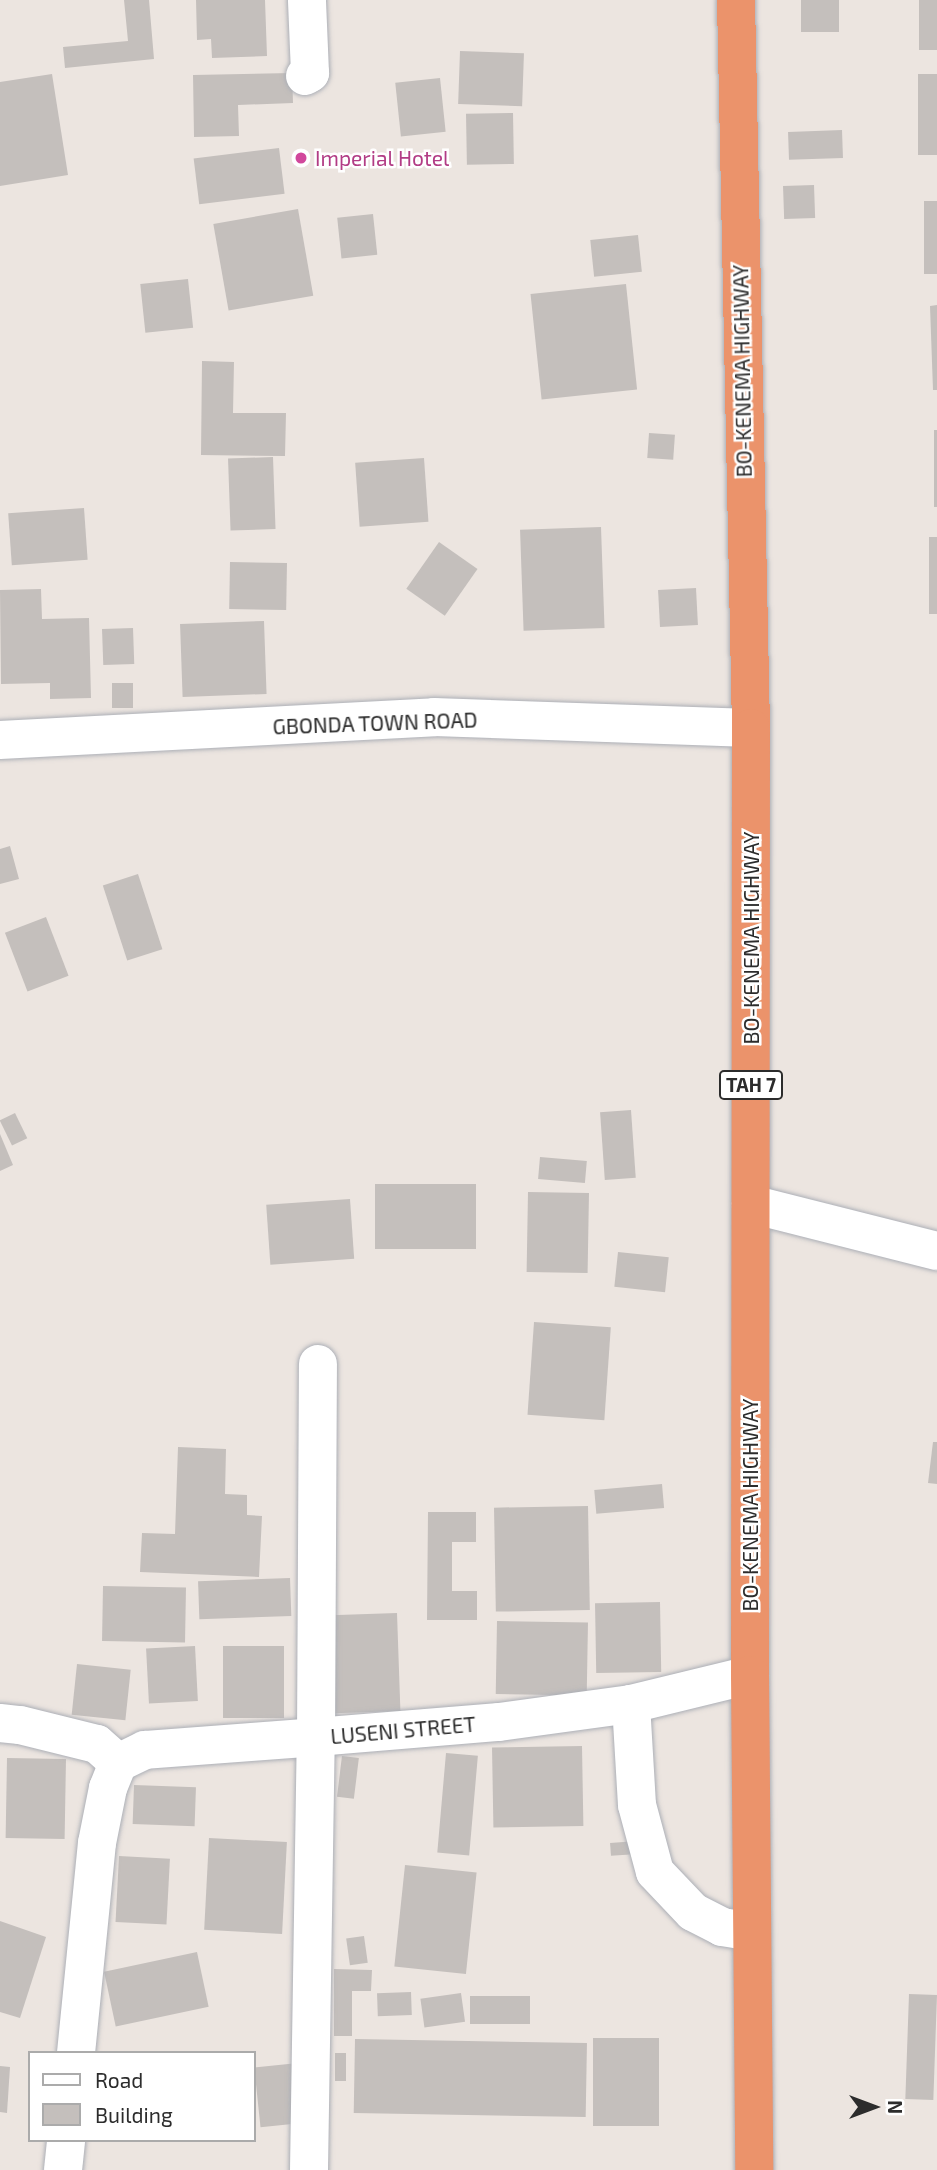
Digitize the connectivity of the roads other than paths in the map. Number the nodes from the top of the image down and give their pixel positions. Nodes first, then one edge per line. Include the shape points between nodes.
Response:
1 (307, 0) edge
2 (736, 0) edge
3 (305, 76) dead end
4 (751, 728) junction
5 (0, 740) edge
6 (751, 1204) junction
7 (937, 1251) edge
8 (318, 1364) dead end
9 (750, 1675) junction
10 (631, 1704) junction
11 (0, 1723) edge
12 (316, 1737) junction
13 (118, 1763) junction
14 (752, 1932) junction
15 (76, 2051) edge
16 (66, 2142) edge
17 (63, 2170) edge
18 (309, 2170) edge
19 (754, 2170) edge

1 - 3 street via 310,73
2 - 4 highway, BO-KENEMA HIGHWAY / TAH 7
4 - 5 street, GBONDA TOWN ROAD via 434,717
4 - 6 highway, BO-KENEMA HIGHWAY / TAH 7
6 - 7 street
6 - 9 highway, BO-KENEMA HIGHWAY / TAH 7
8 - 12 street
9 - 10 street, LUSENI STREET
9 - 14 highway, BO-KENEMA HIGHWAY / TAH 7
10 - 12 street, LUSENI STREET via 499,1722
10 - 14 street via 637,1805 655,1872 693,1912 722,1927
11 - 13 street via 97,1744
12 - 13 street via 145,1750
12 - 18 street, LUSENI STREET
13 - 15 street via 97,1843
14 - 19 highway, BO-KENEMA HIGHWAY / TAH 7
16 - 17 street

